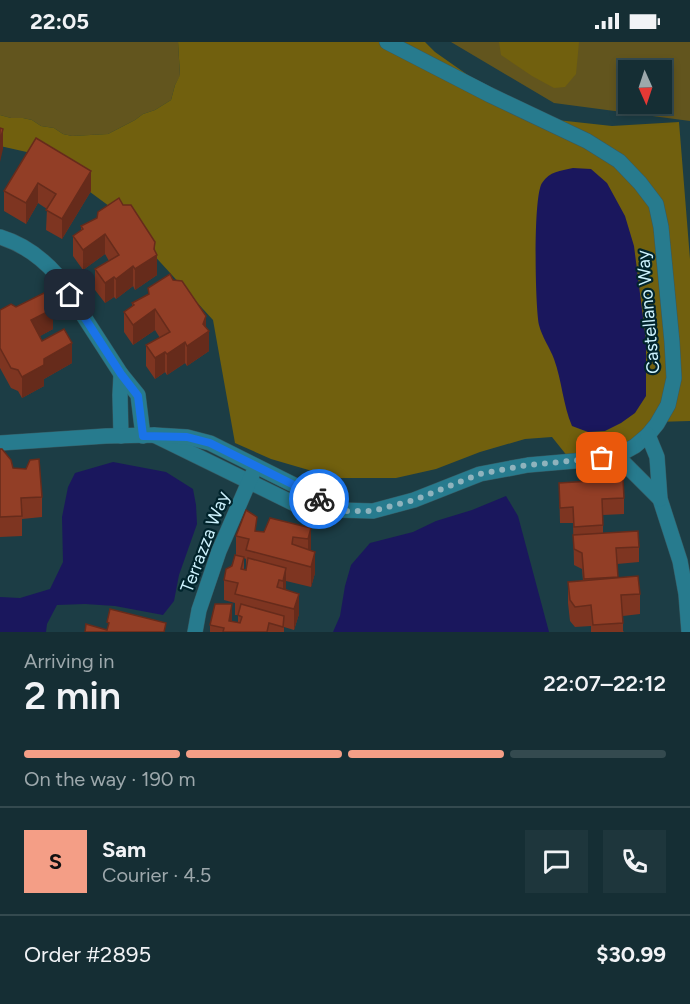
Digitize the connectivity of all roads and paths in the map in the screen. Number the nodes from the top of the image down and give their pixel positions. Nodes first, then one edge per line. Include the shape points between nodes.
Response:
1 (387, 42) edge
2 (0, 237) edge
3 (121, 374) junction
4 (648, 435) junction
5 (121, 436) junction
6 (148, 436) junction
7 (0, 443) edge
8 (617, 456) junction
9 (257, 467) junction
10 (249, 482) junction
11 (660, 499) junction
12 (333, 511) junction
13 (195, 632) edge
14 (689, 632) edge

1 - 4 street, Castellano Way via 587,141 619,161 656,204 674,378 668,405
2 - 3 street via 45,261
3 - 5 street
3 - 6 street via 138,396
4 - 8 street, Castellano Way
4 - 11 street via 657,457
5 - 6 street, Castellano Way
5 - 7 street, Castellano Way
6 - 9 street, Castellano Way via 187,437 210,443
6 - 10 street, Castellano Way
8 - 11 street
8 - 12 street, Castellano Way via 490,472 373,511
9 - 10 street, Terrazza Way
9 - 12 street, Castellano Way via 314,495
10 - 12 street, Castellano Way via 304,510
10 - 13 street, Terrazza Way via 219,551
11 - 14 street via 680,561

